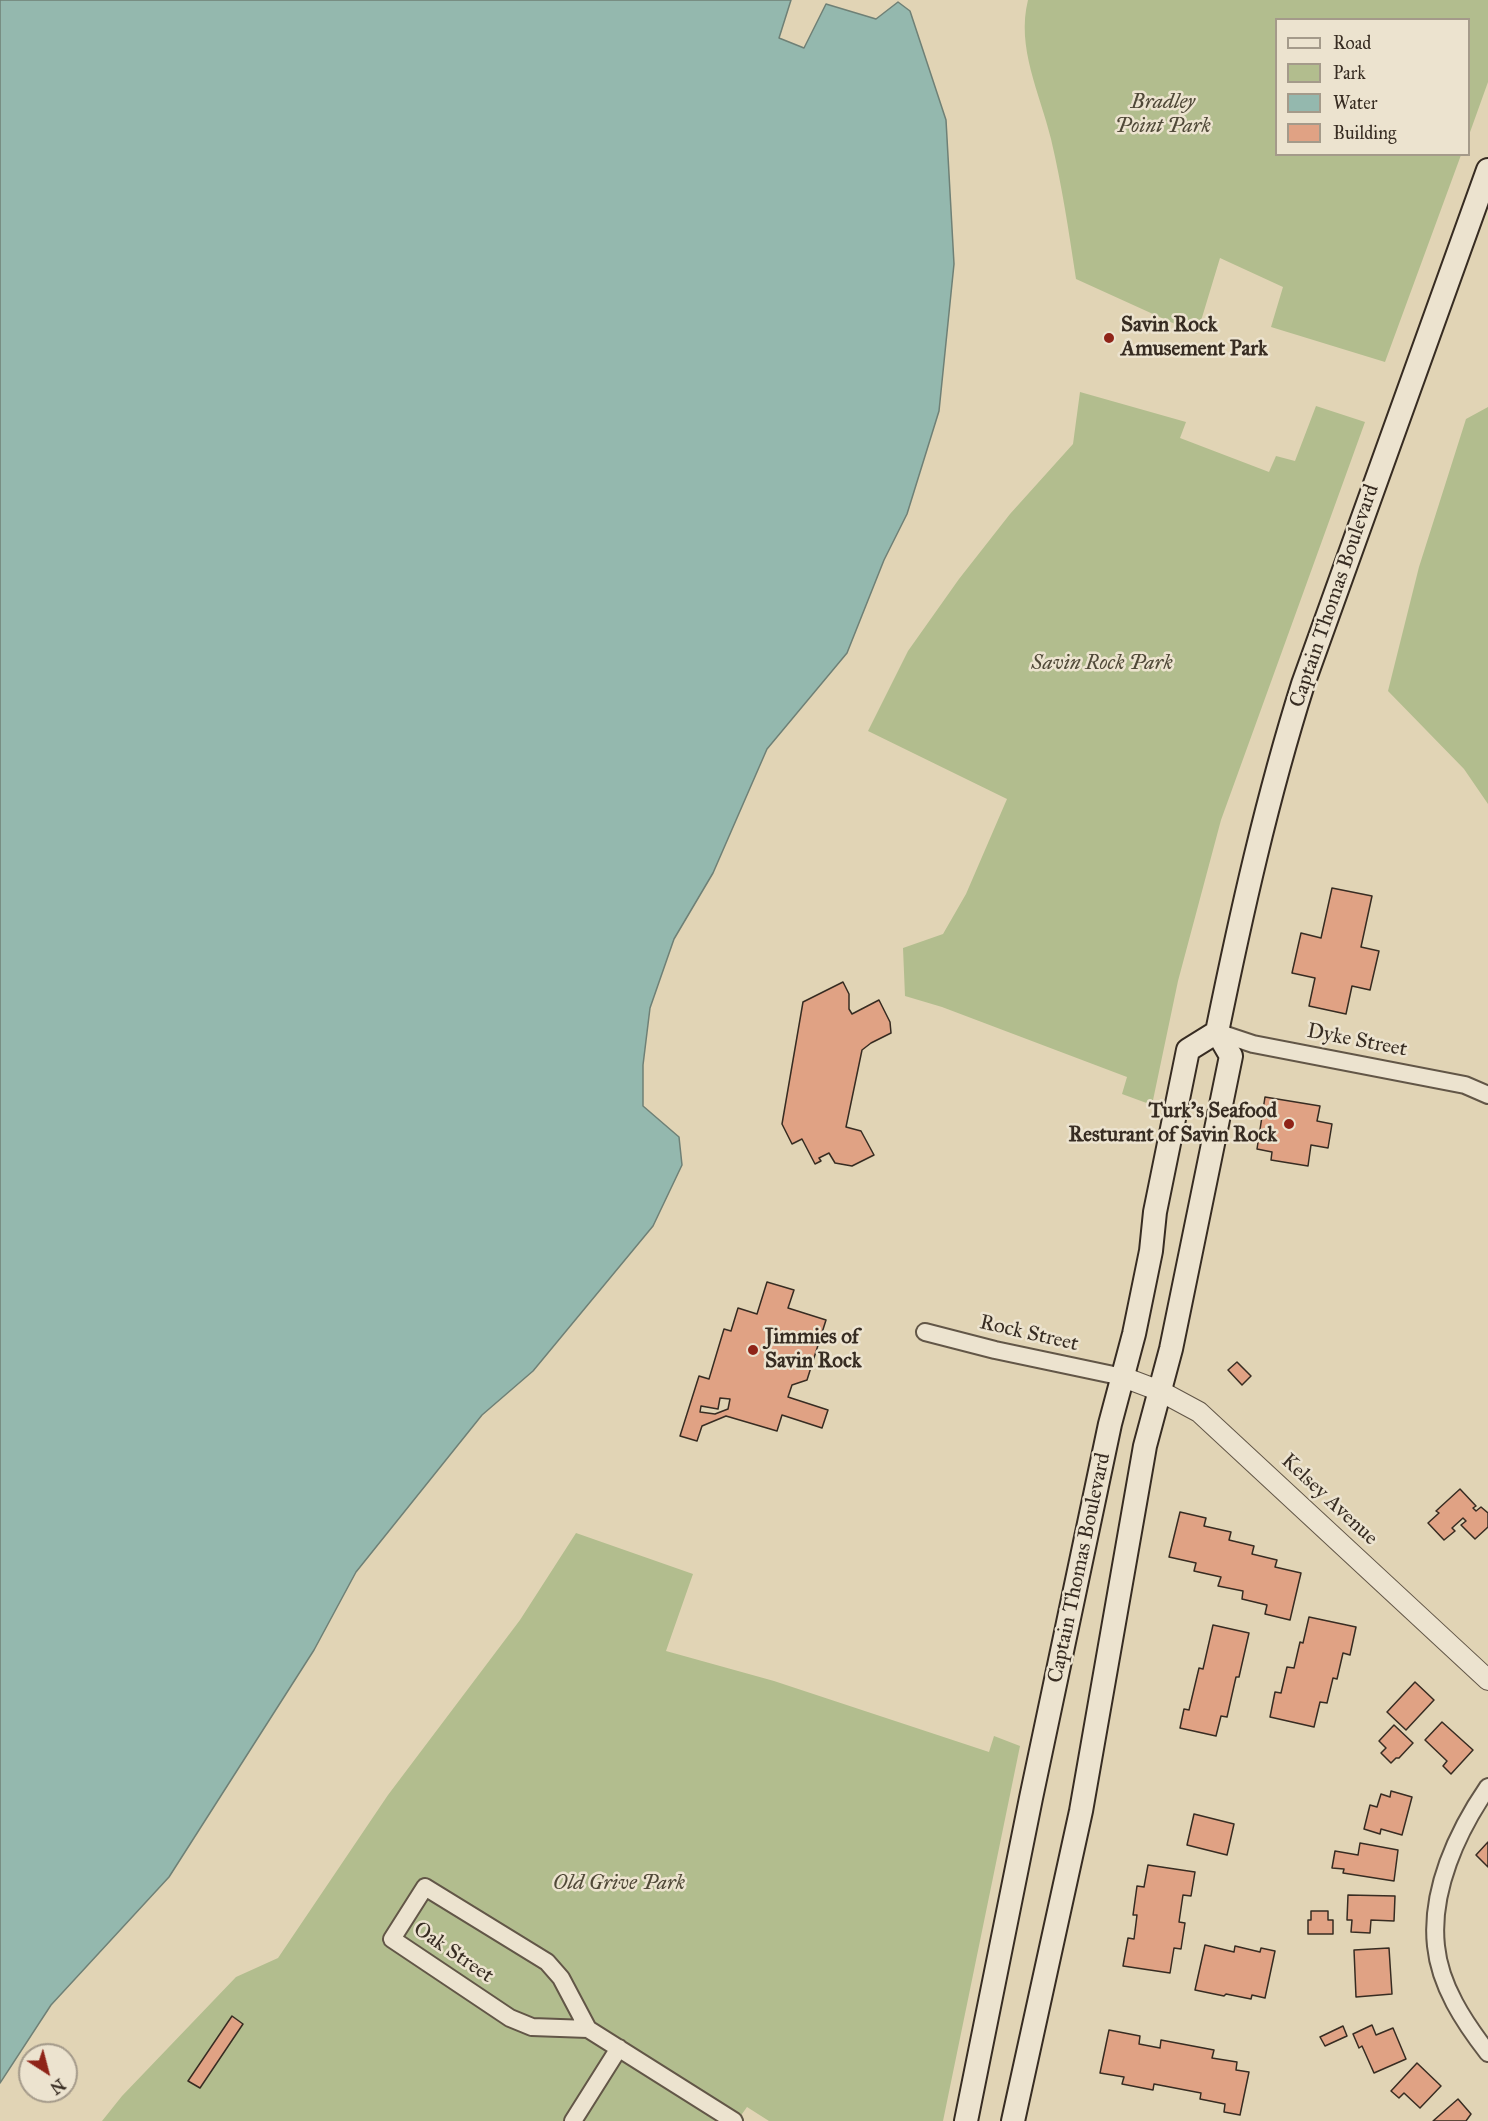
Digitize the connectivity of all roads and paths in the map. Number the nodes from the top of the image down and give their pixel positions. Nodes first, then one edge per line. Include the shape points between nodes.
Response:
1 (1488, 170) edge
2 (1217, 1032) junction
3 (1488, 1095) edge
4 (925, 1332) dead end
5 (1123, 1377) junction
6 (1160, 1391) junction
7 (1488, 1680) edge
8 (1488, 1787) edge
9 (588, 2029) junction
10 (619, 2048) junction
11 (1488, 2053) edge
12 (573, 2121) edge
13 (734, 2121) edge
14 (966, 2121) edge
15 (1012, 2121) edge

1 - 2 main road, Captain Thomas Boulevard via 1286,738
2 - 3 street, Dyke Street via 1253,1044 1465,1085
2 - 5 main road, Captain Thomas Boulevard via 1188,1050
2 - 6 main road, Captain Thomas Boulevard via 1231,1056
4 - 5 street, Rock Street
5 - 6 street, Kelsey Avenue
5 - 14 main road, Captain Thomas Boulevard via 1040,1755
6 - 7 street, Kelsey Avenue via 1199,1412
6 - 15 main road, Captain Thomas Boulevard via 1145,1446 1081,1811
8 - 11 street via 1459,1837 1436,1913 1436,1947 1444,1978 1458,2010
9 - 9 street, Oak Street via 561,1978 547,1962 425,1887 392,1939 510,2018 532,2027
9 - 10 street, Oak Street
10 - 12 street
10 - 13 street, Oak Street

